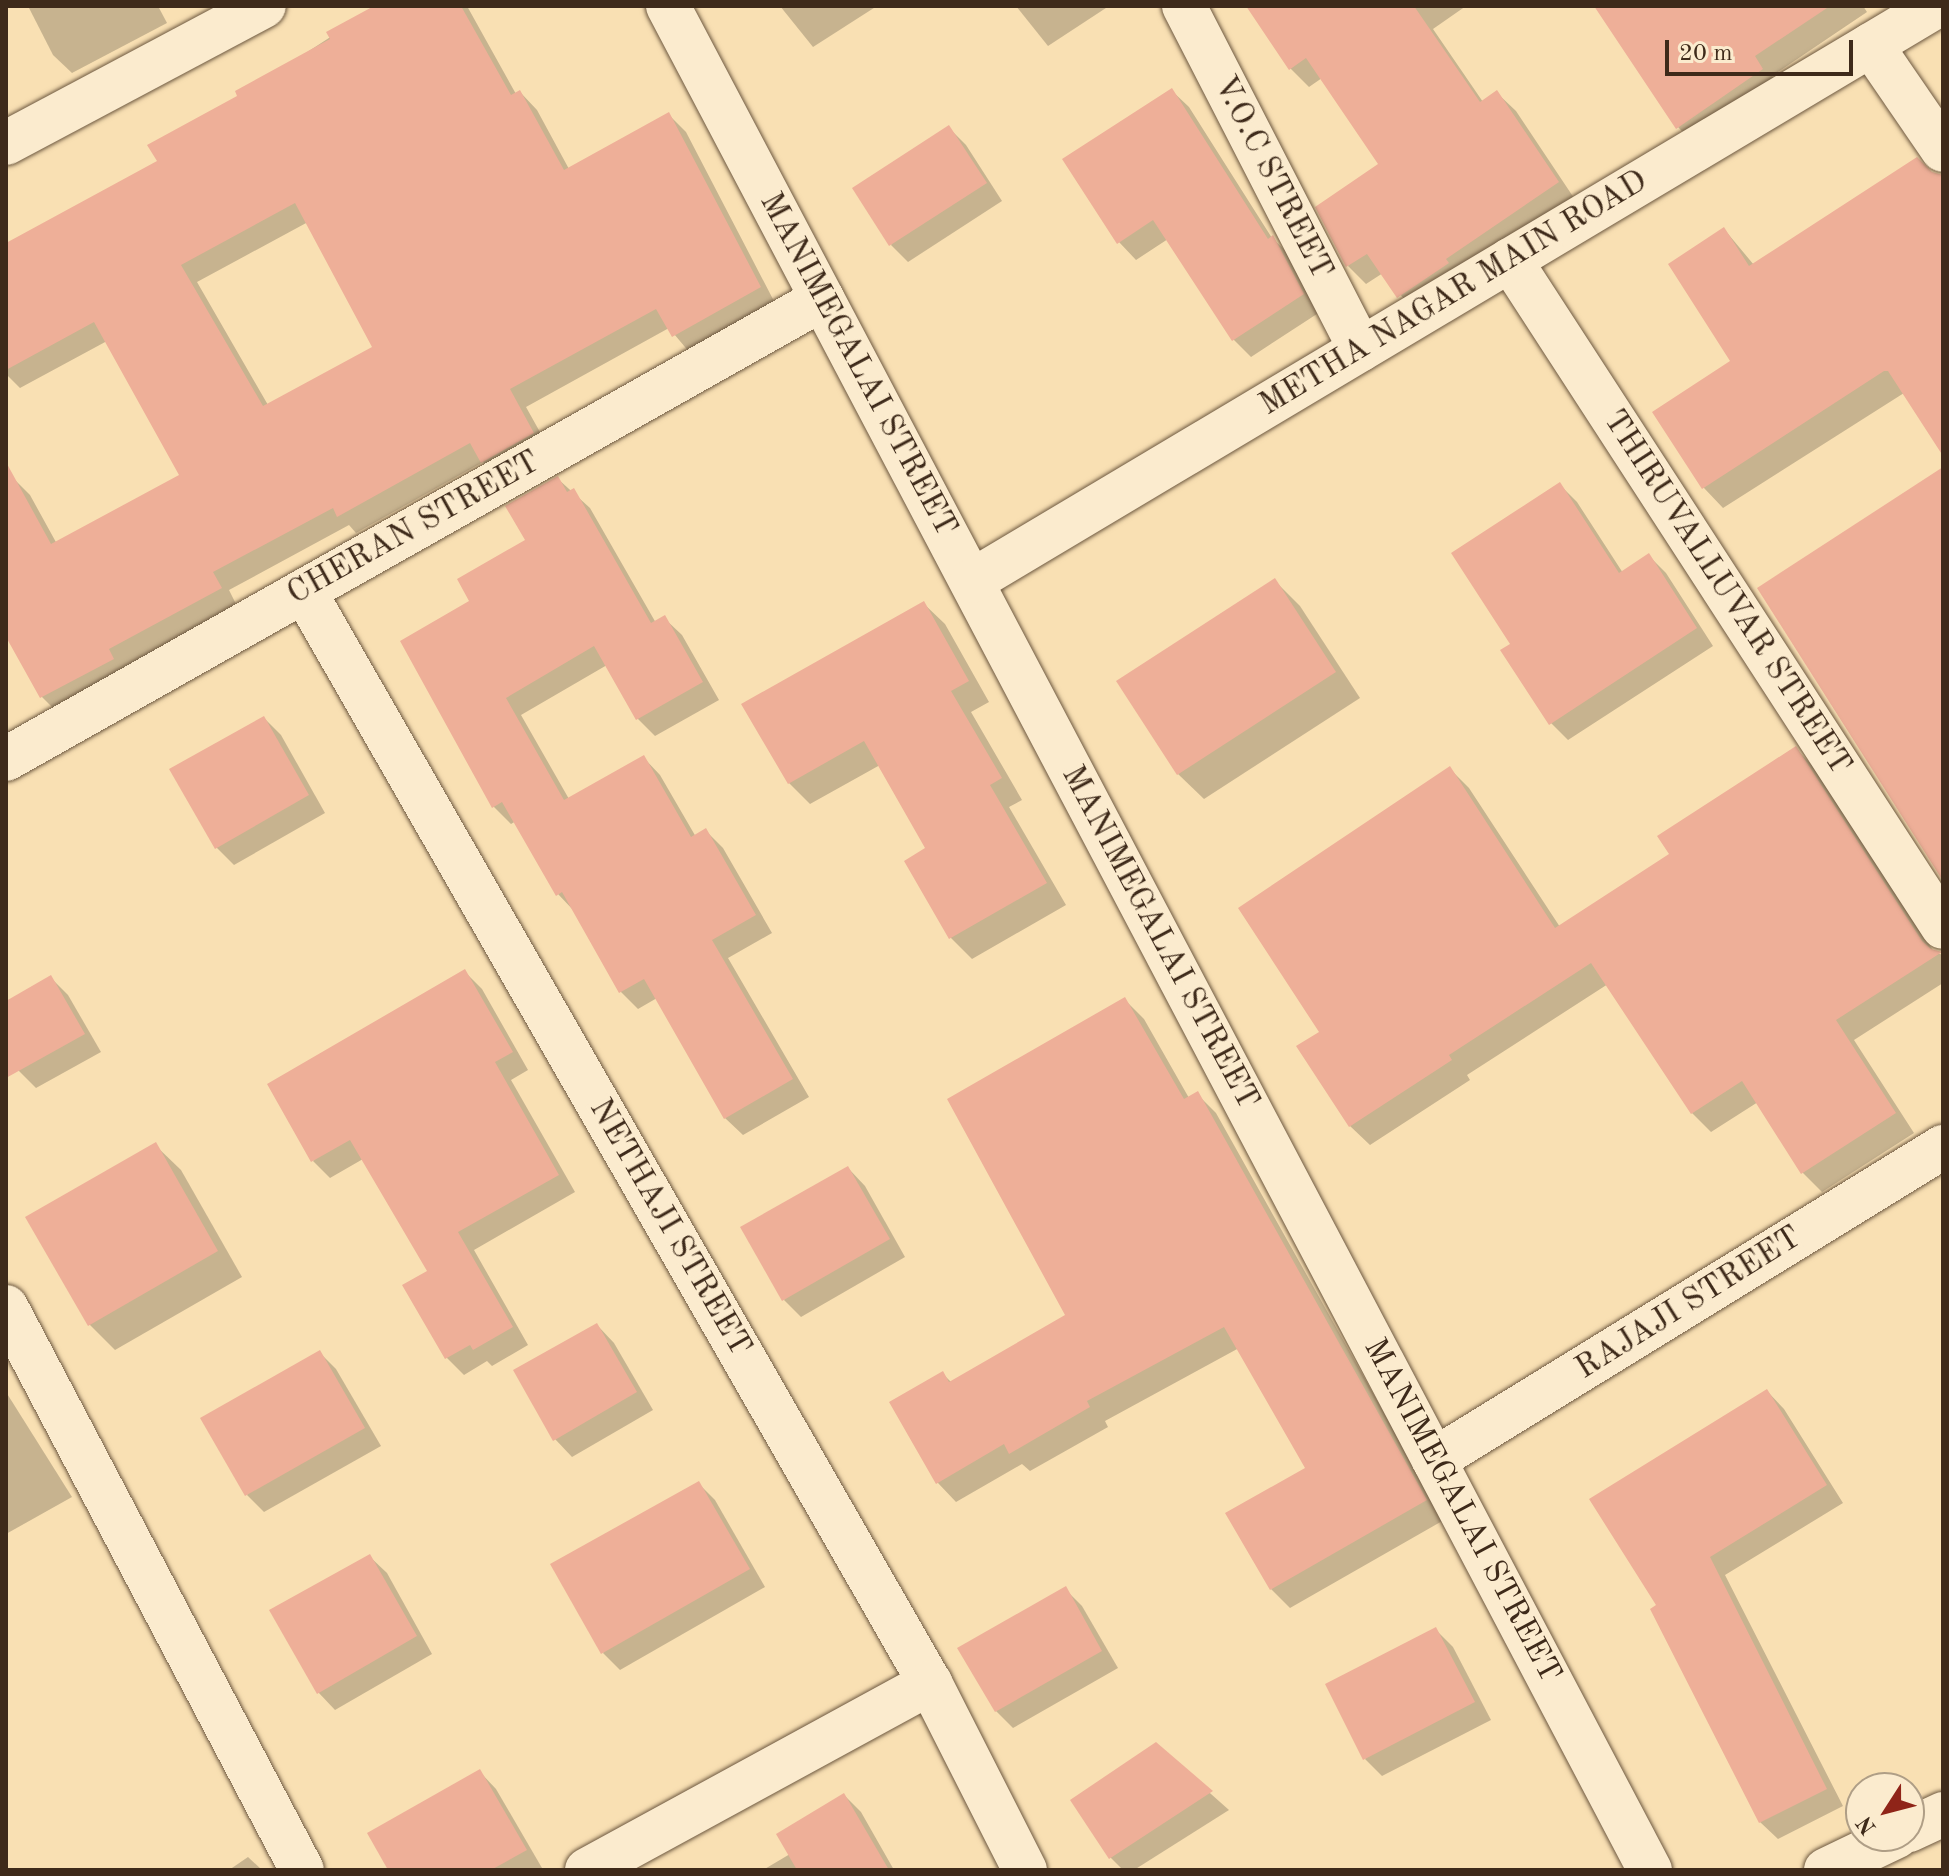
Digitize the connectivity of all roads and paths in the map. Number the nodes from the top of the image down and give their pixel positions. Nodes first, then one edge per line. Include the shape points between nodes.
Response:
1 (264, 6) edge
2 (668, 6) edge
3 (1184, 6) edge
4 (1936, 6) edge
5 (1871, 45) junction
6 (6, 143) edge
7 (1943, 150) edge
8 (1510, 260) junction
9 (822, 299) junction
10 (1360, 349) junction
11 (972, 581) junction
12 (304, 591) junction
13 (6, 759) edge
14 (1943, 927) edge
15 (1943, 1147) edge
16 (6, 1307) edge
17 (1434, 1460) junction
18 (930, 1683) junction
19 (1864, 1852) edge
20 (302, 1870) edge
21 (587, 1870) edge
22 (1025, 1870) edge
23 (1650, 1870) edge
24 (1826, 1870) edge

1 - 6 street
2 - 9 street, MANIMEGALAI STREET
3 - 10 street, V.O.C STREET
4 - 5 street, METHA NAGAR MAIN ROAD
5 - 7 street
5 - 8 street, METHA NAGAR MAIN ROAD
8 - 10 street, METHA NAGAR MAIN ROAD
8 - 14 street, THIRUVALLUVAR STREET
9 - 11 street, MANIMEGALAI STREET
9 - 12 street, CHERAN STREET
10 - 11 street, METHA NAGAR MAIN ROAD
11 - 17 street, MANIMEGALAI STREET
12 - 13 street, CHERAN STREET
12 - 18 street, NETHAJI STREET
15 - 17 street, RAJAJI STREET
16 - 20 street
17 - 23 street, MANIMEGALAI STREET
18 - 21 street
18 - 22 street, NETHAJI STREET
19 - 24 street

